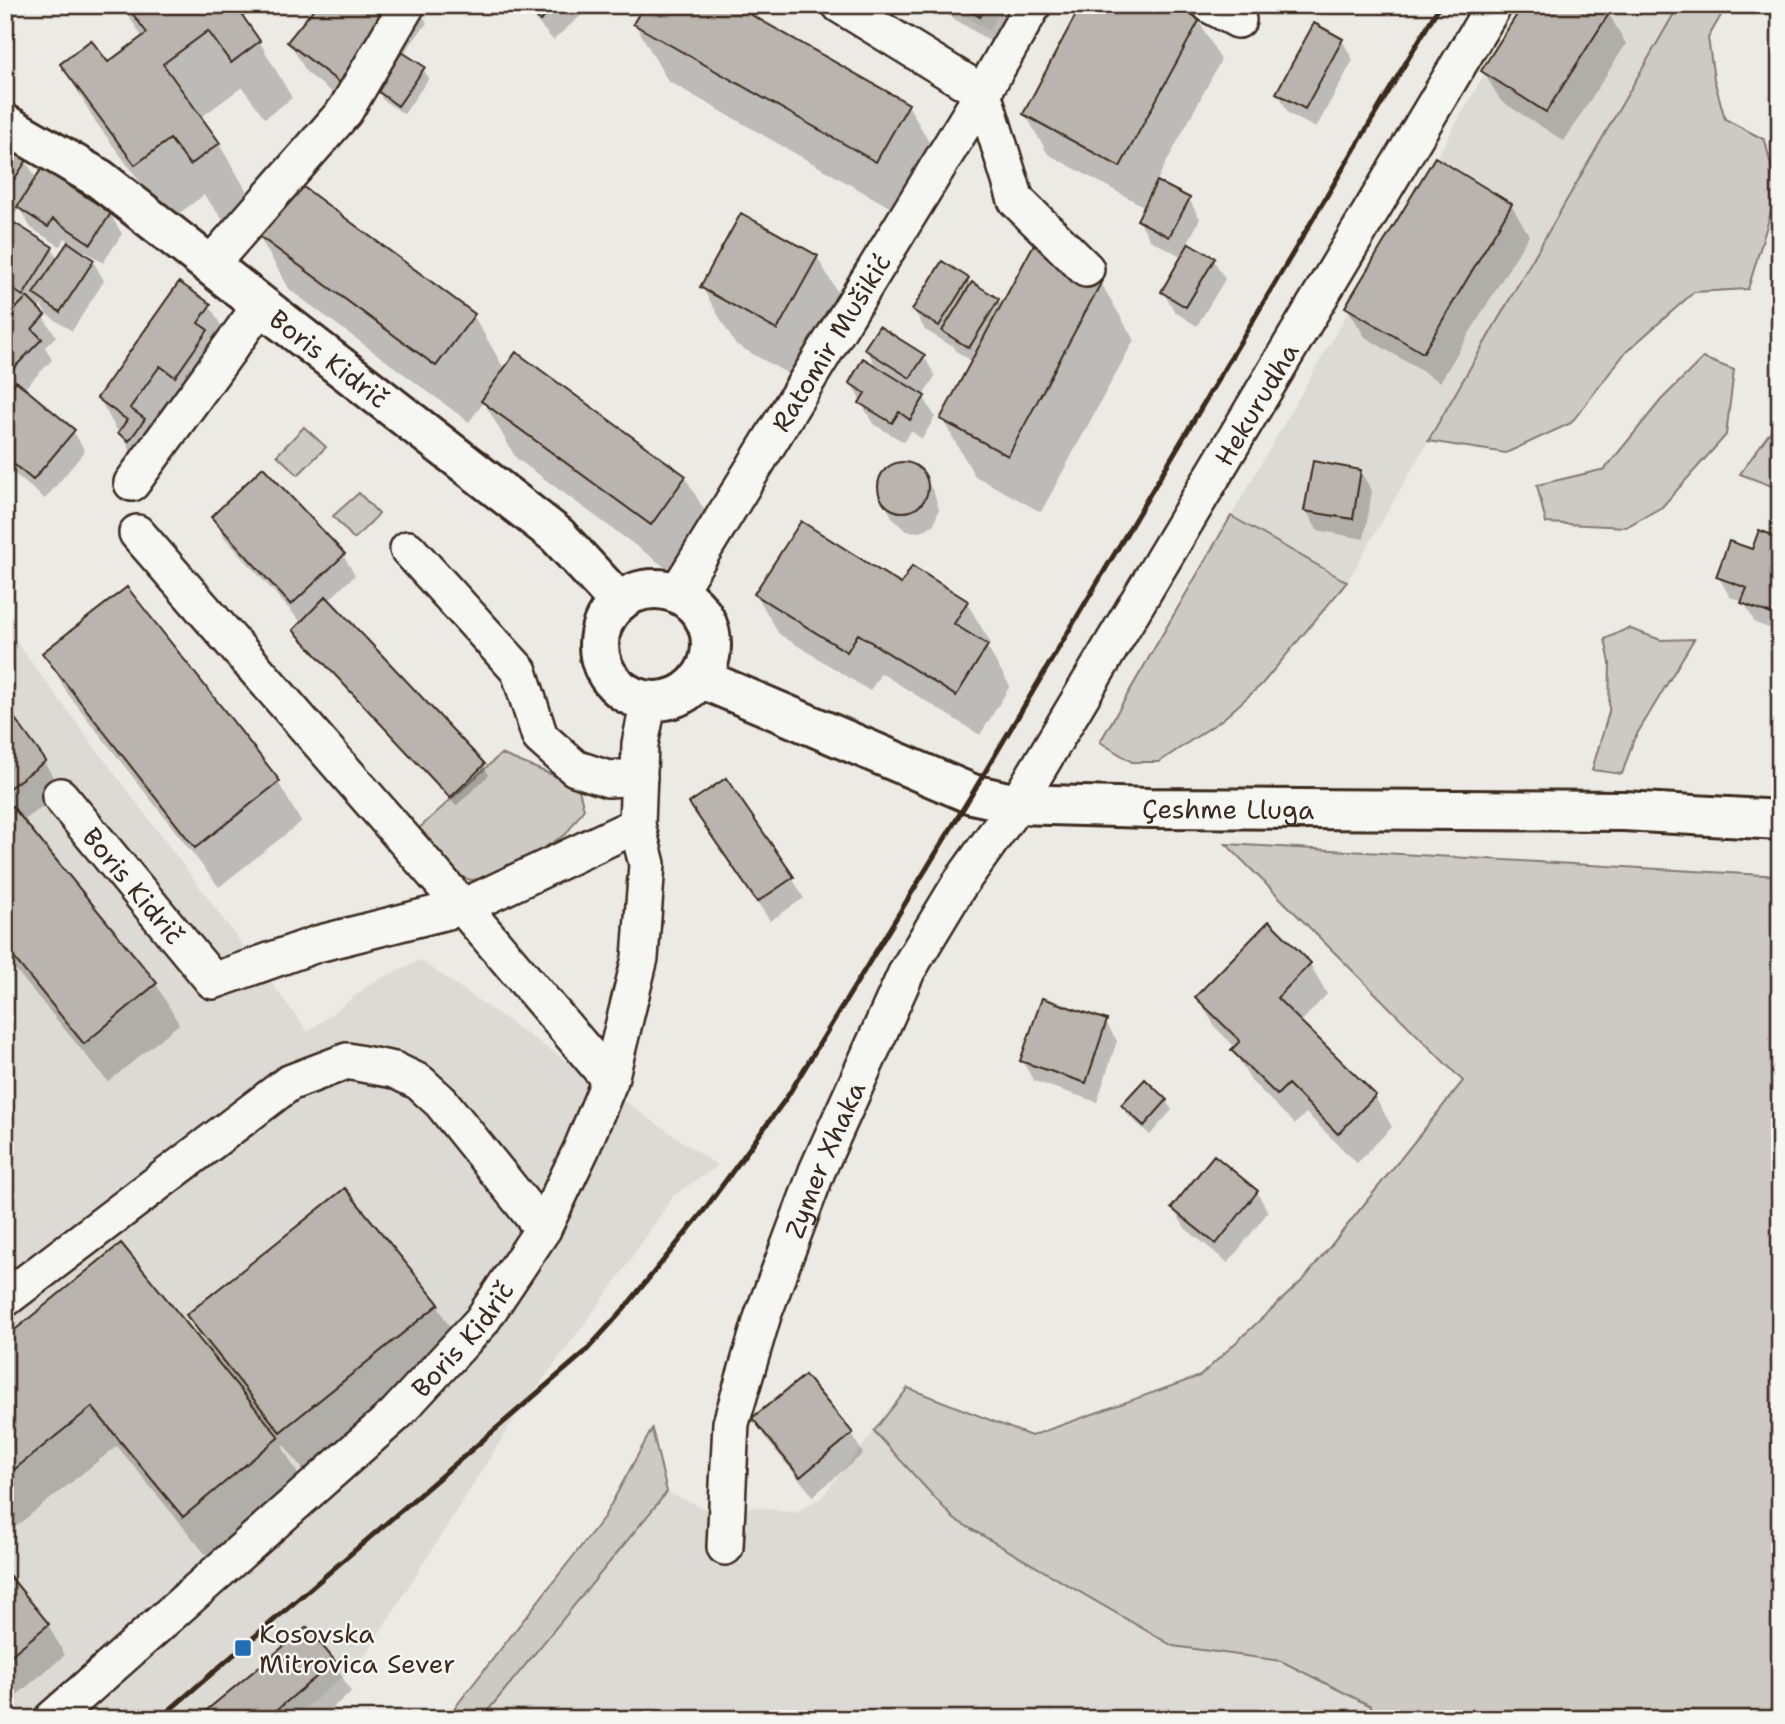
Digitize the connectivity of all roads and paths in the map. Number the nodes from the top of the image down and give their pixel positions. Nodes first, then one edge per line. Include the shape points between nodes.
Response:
1 (407, 5) edge
2 (841, 5) edge
3 (1033, 5) edge
4 (1494, 5) edge
5 (983, 93) junction
6 (5, 124) edge
7 (210, 265) junction
8 (1086, 269) dead end
9 (261, 305) junction
10 (132, 483) dead end
11 (137, 533) dead end
12 (408, 549) dead end
13 (677, 593) junction
14 (619, 601) junction
15 (700, 678) junction
16 (649, 701) junction
17 (639, 777) junction
18 (60, 796) dead end
19 (1017, 804) junction
20 (1780, 820) edge
21 (637, 825) junction
22 (463, 907) junction
23 (610, 1080) junction
24 (543, 1229) junction
25 (5, 1299) edge
26 (725, 1547) dead end
27 (52, 1719) edge

1 - 7 street via 345,111
2 - 5 street
3 - 5 street, Ratomir Mušikić
4 - 19 street, Hekurudha
5 - 8 street via 1016,200
5 - 13 street, Ratomir Mušikić
6 - 7 main road, Boris Kidrič via 100,179
7 - 9 main road, Boris Kidrič
9 - 10 street, Boris Kidrič
9 - 14 main road, Boris Kidrič via 557,535
11 - 22 street
12 - 17 street via 519,671 540,737 575,768 608,779
13 - 14 main road via 647,589
13 - 15 main road via 689,600 707,623 710,651
14 - 16 main road via 602,627 600,657 614,684
15 - 16 main road via 686,691
15 - 19 main road, Çeshme Lluga via 972,794
16 - 17 street, Boris Kidrič
17 - 21 street, Boris Kidrič
18 - 22 street, Boris Kidrič via 213,981 317,944
19 - 20 main road, Çeshme Lluga via 1624,811
19 - 26 street, Zymer Xhaka via 959,885 907,971 817,1171 763,1315 732,1423
21 - 22 street, Boris Kidrič
21 - 23 street, Boris Kidrič via 647,864 640,958
22 - 23 street
23 - 24 street, Boris Kidrič
24 - 25 street via 441,1102 419,1082 394,1070 347,1061 289,1083
24 - 27 street, Boris Kidrič via 481,1322 397,1414

